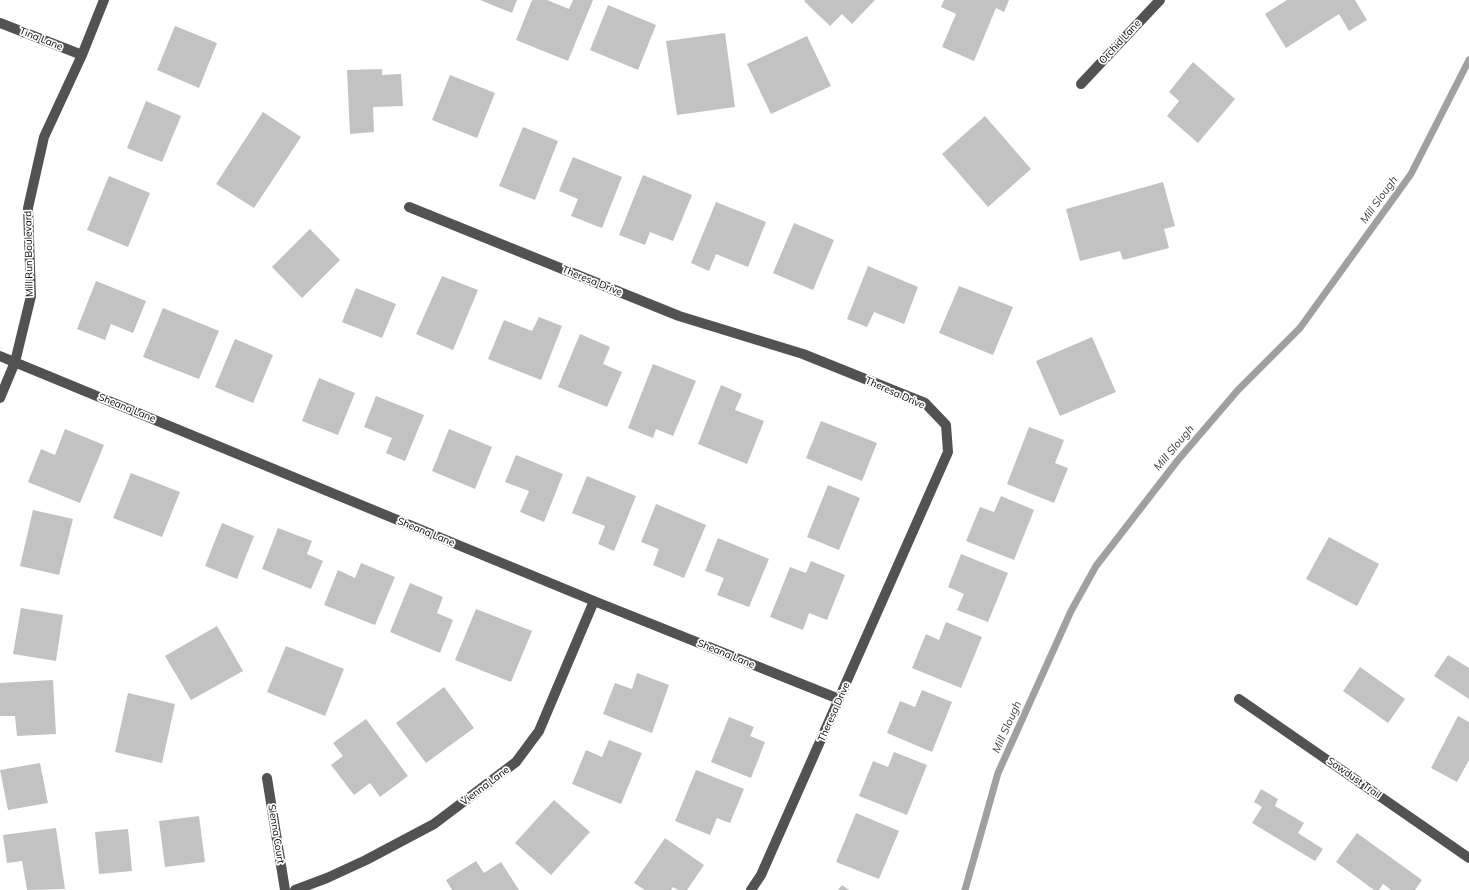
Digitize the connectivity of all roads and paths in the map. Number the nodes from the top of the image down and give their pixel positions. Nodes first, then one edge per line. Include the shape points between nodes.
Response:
1 (104, 0) edge
2 (1160, 0) edge
3 (0, 23) edge
4 (82, 55) junction
5 (1081, 84) dead end
6 (409, 207) dead end
7 (0, 356) edge
8 (15, 362) junction
9 (0, 398) edge
10 (594, 601) junction
11 (839, 699) junction
12 (1239, 699) dead end
13 (267, 778) dead end
14 (1469, 858) edge
15 (285, 890) edge
16 (295, 890) edge
17 (751, 890) edge

1 - 4 street, Mill Run Boulevard
2 - 5 street, Orchid Lane
3 - 4 street, Tina Lane
4 - 8 street, Mill Run Boulevard via 44,137 28,208 31,296
6 - 11 street, Theresa Drive via 679,316 803,354 925,403 946,425 948,452
7 - 8 street, Sheana Lane
8 - 9 street, Mill Run Boulevard
8 - 10 street, Sheana Lane
10 - 11 street, Sheana Lane
10 - 16 street, Vienna Lane via 538,731 516,762 434,824 366,860
11 - 17 street, Theresa Drive via 762,875
12 - 14 street, Sawdust Trail
13 - 15 street, Sienna Court

